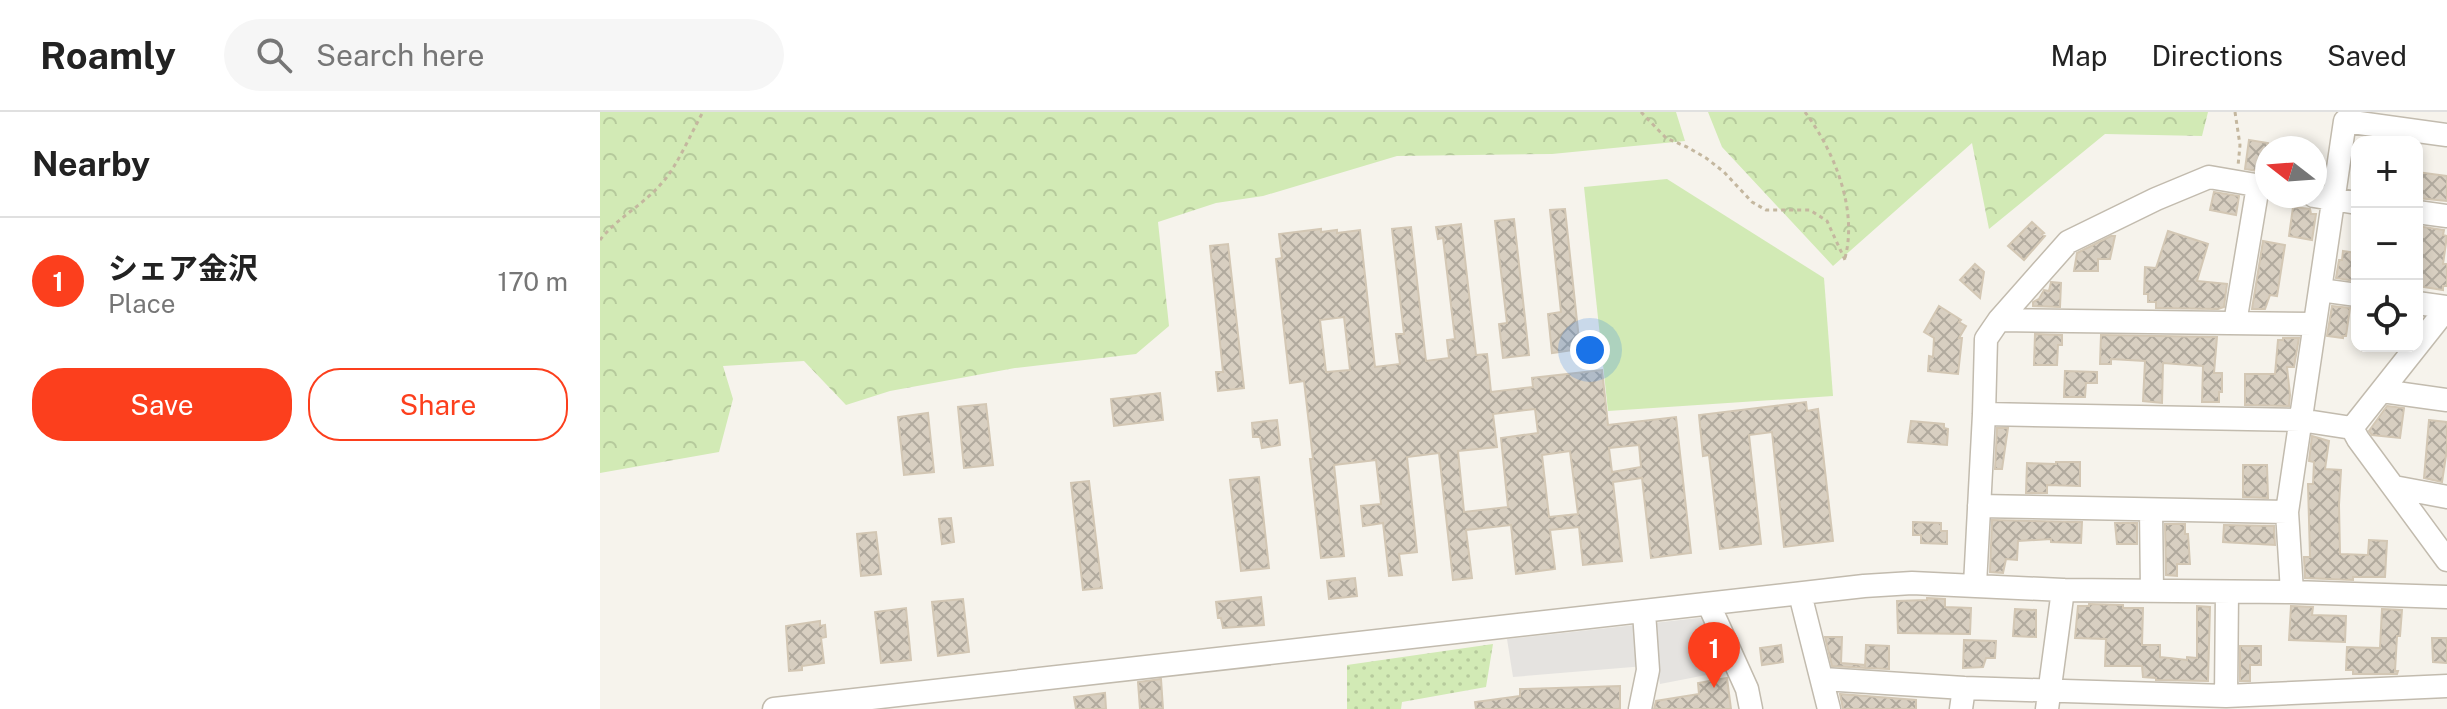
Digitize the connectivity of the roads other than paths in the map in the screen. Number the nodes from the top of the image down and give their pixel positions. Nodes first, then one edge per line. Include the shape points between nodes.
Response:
1 (2447, 135) edge
2 (2327, 184) edge
3 (2254, 185) edge
4 (2327, 199) edge
5 (2351, 202) edge
6 (2323, 208) edge
7 (2423, 213) edge
8 (2447, 216) edge
9 (2320, 290) junction
10 (2351, 294) edge
11 (2423, 304) edge
12 (2447, 308) edge
13 (1999, 320) junction
14 (2235, 323) junction
15 (2313, 324) junction
16 (2382, 391) junction
17 (2447, 400) edge
18 (1984, 414) junction
19 (2300, 420) junction
20 (2352, 428) junction
21 (2394, 487) junction
22 (2447, 497) edge
23 (1979, 506) junction
24 (2151, 510) junction
25 (2287, 512) junction
26 (2447, 560) edge
27 (1975, 585) junction
28 (2063, 590) junction
29 (2152, 591) junction
30 (2227, 592) junction
31 (2292, 592) junction
32 (1800, 594) junction
33 (2447, 597) edge
34 (1709, 605) junction
35 (1644, 612) junction
36 (1823, 679) junction
37 (2447, 686) edge
38 (1963, 699) edge
39 (2048, 700) edge
40 (2137, 701) edge
41 (2233, 702) edge
42 (774, 709) edge
43 (1640, 709) edge
44 (1751, 709) edge
45 (1829, 709) edge

1 - 2 street via 2345,121
3 - 13 street via 2209,177 2068,242
3 - 14 street
4 - 5 street
6 - 9 street
7 - 8 street
9 - 10 street
9 - 15 street
11 - 12 street
12 - 16 street
13 - 14 street
13 - 18 street via 1986,339
14 - 15 street
15 - 19 street
16 - 17 street
16 - 20 street
18 - 19 street
18 - 23 street
19 - 20 street
19 - 25 street
20 - 21 street
21 - 22 street
21 - 26 street
23 - 24 street
23 - 27 street
24 - 25 street
24 - 29 street
25 - 31 street
27 - 28 street
27 - 32 street via 1912,583
28 - 29 street
28 - 39 street
29 - 30 street
30 - 31 street
30 - 41 street
31 - 33 street
32 - 34 street
32 - 36 street
34 - 35 street
34 - 44 street
35 - 42 street
35 - 43 street via 1648,670
36 - 38 street
36 - 45 street
37 - 41 street
38 - 39 street
39 - 40 street
40 - 41 street

